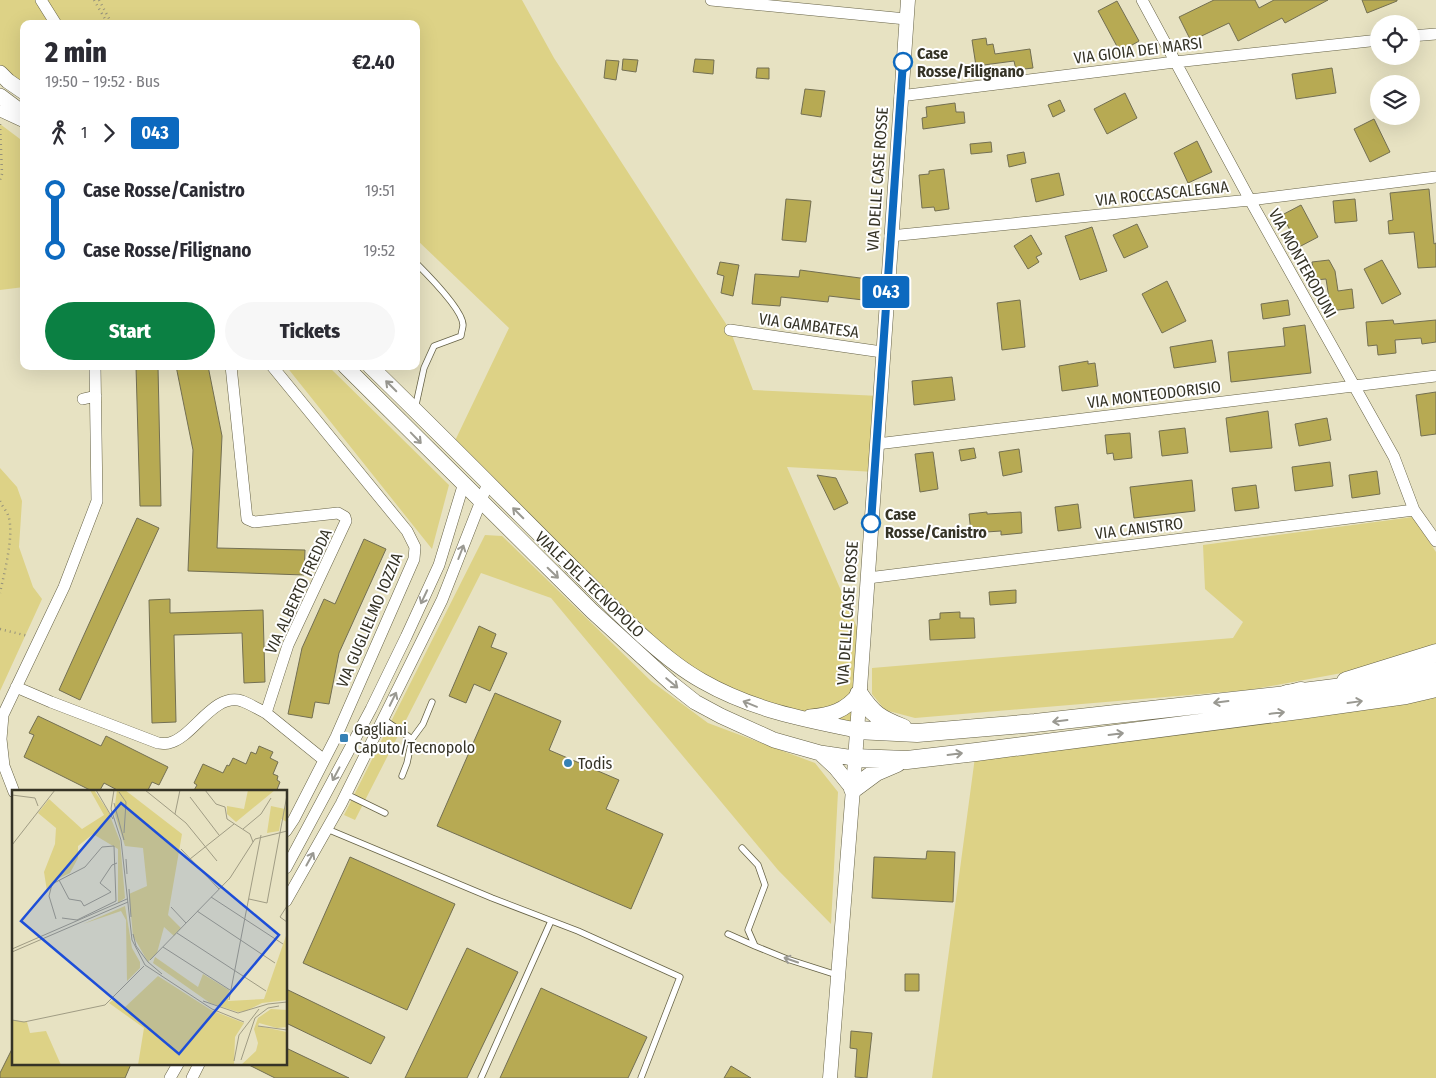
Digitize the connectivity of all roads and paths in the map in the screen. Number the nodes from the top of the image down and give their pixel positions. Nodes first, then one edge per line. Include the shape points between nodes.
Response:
1 (41, 0) edge
2 (94, 0) edge
3 (99, 0) edge
4 (710, 0) edge
5 (908, 0) edge
6 (1142, 0) edge
7 (906, 19) junction
8 (54, 20) edge
9 (106, 20) edge
10 (110, 20) edge
11 (1436, 34) edge
12 (1420, 35) edge
13 (1370, 41) edge
14 (1176, 62) junction
15 (0, 73) edge
16 (20, 90) edge
17 (0, 96) edge
18 (900, 96) junction
19 (0, 111) edge
20 (20, 111) edge
21 (20, 120) edge
22 (0, 124) edge
23 (1436, 177) edge
24 (0, 180) edge
25 (1250, 200) junction
26 (890, 236) junction
27 (422, 269) edge
28 (730, 330) dead end
29 (882, 352) junction
30 (95, 370) edge
31 (231, 370) edge
32 (275, 370) edge
33 (348, 370) edge
34 (374, 370) edge
35 (1436, 376) edge
36 (1354, 387) junction
37 (96, 396) junction
38 (83, 399) dead end
39 (415, 411) junction
40 (876, 444) junction
41 (488, 483) junction
42 (464, 486) junction
43 (0, 501) edge
44 (480, 502) junction
45 (1414, 510) junction
46 (1436, 541) edge
47 (868, 578) junction
48 (0, 593) edge
49 (0, 629) edge
50 (30, 636) dead end
51 (1436, 653) edge
52 (1436, 672) edge
53 (16, 687) junction
54 (1436, 688) edge
55 (859, 694) junction
56 (1287, 695) junction
57 (432, 702) dead end
58 (266, 713) junction
59 (796, 718) junction
60 (383, 719) junction
61 (856, 730) junction
62 (917, 733) junction
63 (412, 738) junction
64 (820, 753) junction
65 (854, 758) junction
66 (324, 760) junction
67 (907, 760) junction
68 (402, 776) dead end
69 (853, 789) junction
70 (13, 790) edge
71 (346, 794) junction
72 (386, 813) dead end
73 (288, 827) edge
74 (327, 828) junction
75 (742, 848) dead end
76 (288, 865) edge
77 (288, 897) edge
78 (551, 921) junction
79 (728, 934) dead end
80 (755, 946) junction
81 (837, 975) junction
82 (177, 1066) edge
83 (198, 1066) edge
84 (170, 1078) edge
85 (192, 1078) edge
86 (481, 1078) edge
87 (641, 1078) edge
88 (830, 1078) edge

1 - 8 street
2 - 9 path
3 - 10 path
4 - 7 street
5 - 7 street, VIA DELLE CASE ROSSE
6 - 14 street, VIA MONTERODUNI
7 - 18 street, VIA DELLE CASE ROSSE
11 - 12 street
13 - 14 street, VIA GIOIA DEI MARSI
14 - 18 street, VIA GIOIA DEI MARSI
14 - 25 street, VIA MONTERODUNI
15 - 16 main road
17 - 20 main road
18 - 26 street, VIA DELLE CASE ROSSE
19 - 21 street
22 - 24 path
23 - 25 street, VIA ROCCASCALEGNA
25 - 26 street, VIA ROCCASCALEGNA
25 - 36 street, VIA MONTERODUNI
26 - 29 street, VIA DELLE CASE ROSSE
27 - 39 lane via 456,308 464,323 461,336 434,346 424,368
28 - 29 street, VIA GAMBATESA
29 - 40 street, VIA DELLE CASE ROSSE
30 - 37 street
31 - 58 street, VIA ALBERTO FREDDA via 247,519 254,522 338,514 346,521 288,645
32 - 66 street, VIA GUGLIELMO IOZZIA via 407,531 415,547 414,559 368,667
33 -> 42 main road, VIALE DEL TECNOPOLO
39 -> 34 main road, VIALE DEL TECNOPOLO
35 - 36 street, VIA MONTEODORISIO
36 - 40 street, VIA MONTEODORISIO
36 - 45 street, VIA MONTERODUNI via 1394,457
37 - 38 street
37 - 53 street via 97,500 64,587
39 - 41 main road, VIALE DEL TECNOPOLO
40 - 47 street, VIA DELLE CASE ROSSE
41 - 44 street
59 -> 41 main road, VIALE DEL TECNOPOLO via 754,706 722,692 660,652
42 - 44 main road, VIALE DEL TECNOPOLO
42 -> 76 street via 439,565 406,637
43 - 48 path via 8,516 9,531 9,550
60 -> 44 street via 442,600
44 -> 64 main road, VIALE DEL TECNOPOLO via 592,611 694,702 774,740
45 - 46 street, VIA MONTERODUNI
45 - 47 street, VIA CANISTRO
47 - 55 street, VIA DELLE CASE ROSSE
49 - 50 path
51 - 56 highway
52 - 56 highway via 1400,681
53 - 58 street via 158,743 170,743 181,738 216,707 228,701 242,701
53 - 70 street via 3,715 1,739 4,766
67 -> 54 highway via 1307,709
55 - 59 main road via 837,712
55 - 61 street, VIA DELLE CASE ROSSE
55 - 62 highway via 881,719
56 -> 62 highway
57 - 63 lane via 423,724
58 - 66 street
59 - 61 main road, VIALE DEL TECNOPOLO
60 - 63 lane
60 - 71 street
61 - 62 highway
61 - 65 street, VIA DELLE CASE ROSSE
63 - 68 lane
64 - 65 main road, VIALE DEL TECNOPOLO
64 - 69 main road
65 - 67 highway
65 - 69 street, VIA DELLE CASE ROSSE
66 - 73 street, VIA GUGLIELMO IOZZIA
67 - 69 highway via 876,772
69 - 81 street, VIA DELLE CASE ROSSE
71 - 72 lane
71 - 74 street
77 -> 74 street
74 - 78 lane
75 - 80 lane via 758,866 765,885 748,930
78 - 86 lane
78 - 87 lane via 680,977
79 - 80 lane
81 -> 80 lane
81 - 88 street, VIA DELLE CASE ROSSE
82 - 84 street
83 - 85 street

